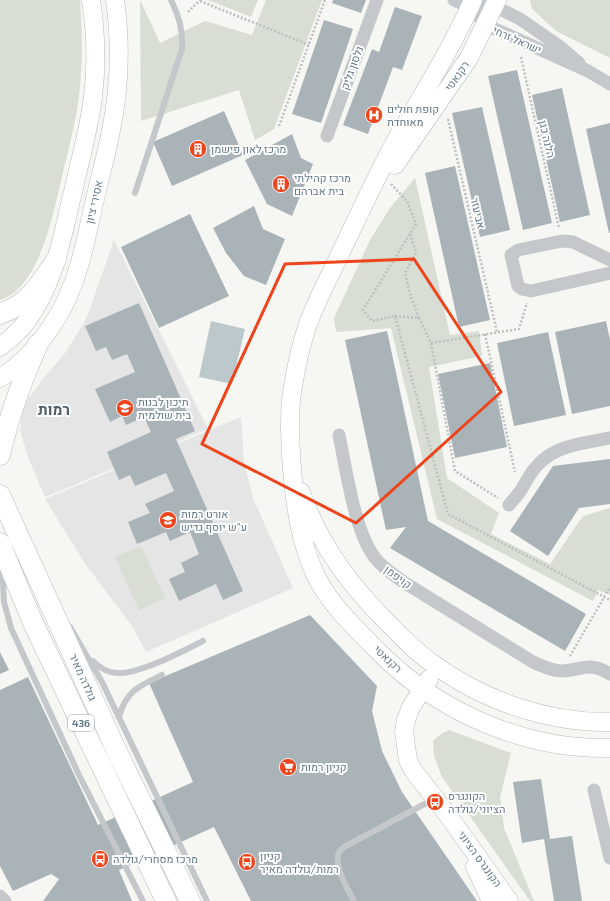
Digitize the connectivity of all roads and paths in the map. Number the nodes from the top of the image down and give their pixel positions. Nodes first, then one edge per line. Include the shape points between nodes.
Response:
1 (91, 0) edge
2 (115, 0) edge
3 (171, 0) edge
4 (325, 0) edge
5 (377, 0) edge
6 (200, 1) edge
7 (466, 2) edge
8 (496, 3) edge
9 (180, 20) junction
10 (486, 26) junction
11 (517, 41) junction
12 (309, 44) junction
13 (588, 71) junction
14 (610, 84) edge
15 (442, 96) junction
16 (279, 126) dead end
17 (327, 136) dead end
18 (386, 178) junction
19 (135, 193) dead end
20 (356, 220) junction
21 (410, 234) junction
22 (562, 241) junction
23 (56, 260) junction
24 (610, 260) edge
25 (610, 273) edge
26 (531, 291) junction
27 (0, 314) edge
28 (395, 316) junction
29 (419, 318) junction
30 (497, 332) junction
31 (485, 334) junction
32 (431, 343) junction
33 (38, 344) junction
34 (0, 347) edge
35 (0, 378) edge
36 (339, 435) dead end
37 (610, 438) edge
38 (290, 444) junction
39 (0, 455) edge
40 (519, 493) junction
41 (0, 496) edge
42 (509, 505) joint
43 (0, 544) edge
44 (38, 578) junction
45 (610, 587) edge
46 (604, 597) junction
47 (610, 600) edge
48 (63, 617) dead end
49 (68, 623) dead end
50 (203, 641) dead end
51 (89, 657) junction
52 (437, 667) junction
53 (562, 671) junction
54 (610, 674) edge
55 (162, 675) dead end
56 (422, 688) junction
57 (119, 717) junction
58 (610, 722) edge
59 (610, 748) edge
60 (594, 790) dead end
61 (435, 798) junction
62 (450, 818) junction
63 (608, 841) edge
64 (610, 858) edge
65 (0, 896) edge
66 (5, 901) edge
67 (143, 901) edge
68 (166, 901) edge
69 (190, 901) edge
70 (207, 901) edge
71 (354, 901) edge
72 (491, 901) edge
73 (509, 901) edge

1 - 23 street via 96,40 93,97
2 - 33 street, אסירי ציון via 119,65 111,130 79,267 56,318
3 - 9 lane
4 - 12 path
5 - 17 street, נלסון גליק
6 - 9 path
6 - 12 path
7 - 8 street, ישראל זרחי
7 - 10 street, ישראל זרחי
7 - 20 street, רקנאטי via 453,43 394,145
8 - 10 street, רקנאטי
8 - 13 street, ישראל זרחי via 559,46
9 - 19 lane via 182,48
10 - 11 street, ישראל זרחי
10 - 15 street, רקנאטי via 469,58
11 - 13 street, ישראל זרחי
11 - 22 path, הלנה כגן
12 - 16 path
13 - 14 street, ישראל זרחי
15 - 18 street, רקנאטי
15 - 30 path, אביעזר
18 - 20 street, רקנאטי
18 - 21 path via 407,201 416,224
20 - 38 street, רקנאטי via 308,325 293,384
21 - 28 path via 363,310 372,321
21 - 29 path via 416,253 405,273
22 - 24 street via 573,242
22 - 26 street via 518,250 511,255 518,286
23 - 27 main road via 36,290 23,302
23 - 34 street via 43,293 26,322
25 - 26 street
26 - 30 path via 519,329
28 - 29 path
28 - 46 path via 448,514
29 - 32 path
30 - 31 path
31 - 32 path
31 - 40 path
32 - 42 path via 455,471
33 - 35 street, אסירי ציון
33 - 39 main road via 15,401
36 - 53 street, קויפמן via 356,514 368,548 376,559 402,581 532,662
37 - 40 street via 577,444 548,455 536,467
38 - 52 street, רקנאטי via 294,470 305,502 316,529 333,558 375,610 407,643
38 - 56 street, רקנאטי via 295,506 315,575 332,602 355,628 389,662
40 - 42 street
41 - 44 main road, גולדה מאיר / 436
43 - 67 lane via 4,602 11,628 79,775
43 - 68 main road, גולדה מאיר / 436 via 34,625
44 - 48 lane
44 - 69 main road, גולדה מאיר / 436 via 119,756
45 - 46 path
46 - 47 path
46 - 53 path
49 - 51 lane
50 - 51 lane via 144,667 118,674 104,670
51 - 57 lane
52 - 56 street, הקונגרס הציוני
52 - 58 street, רקנאטי via 466,685 522,709 588,723
53 - 54 street via 591,666
55 - 57 lane via 129,695
56 - 59 street, רקנאטי via 454,708 514,734 586,749
56 - 61 street, הקונגרס הציוני via 406,720 404,745 413,770
57 - 70 lane
60 - 63 street
61 - 62 street, הקונגרס הציוני
61 - 71 lane via 339,852 341,876
62 - 72 street, הקונגרס הציוני
62 - 73 street, הקונגרס הציוני
63 - 64 street
65 - 66 street

